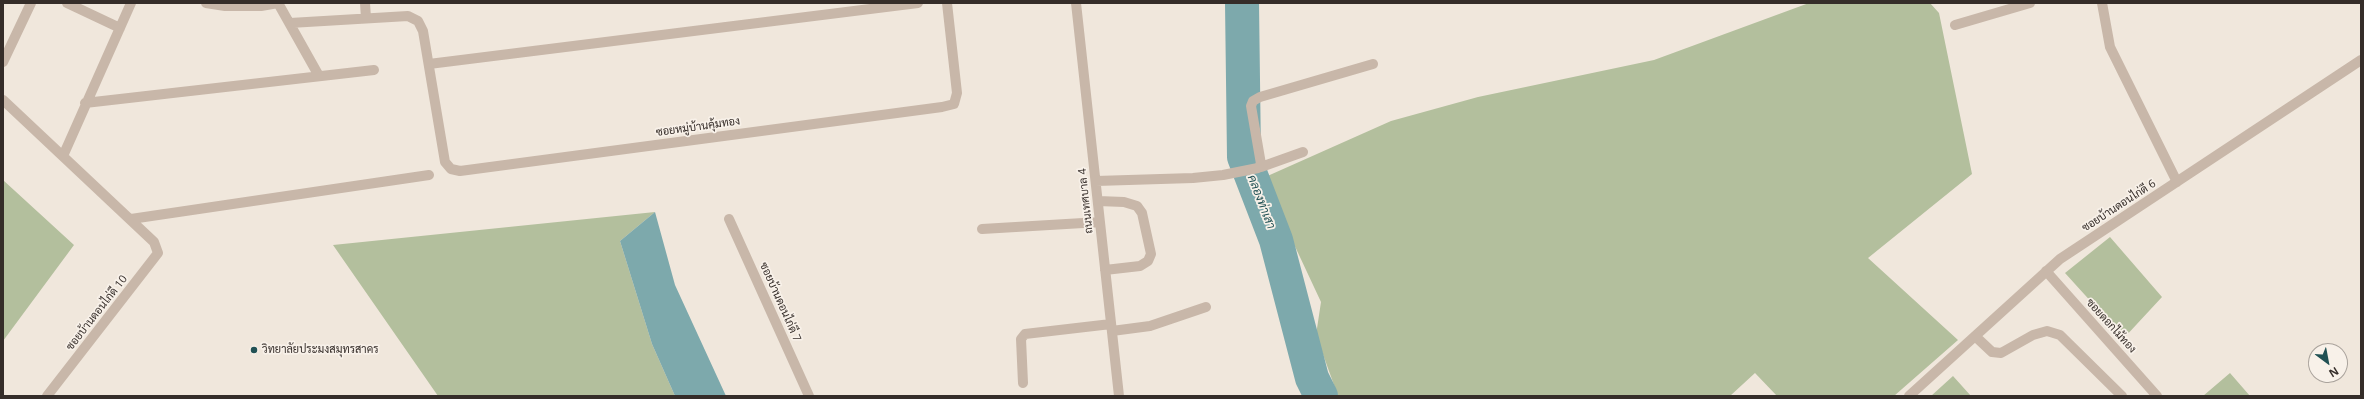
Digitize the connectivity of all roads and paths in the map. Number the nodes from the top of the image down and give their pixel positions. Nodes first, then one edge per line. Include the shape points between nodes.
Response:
1 (31, 3) edge
2 (67, 3) edge
3 (131, 3) edge
4 (206, 3) edge
5 (278, 3) edge
6 (365, 3) edge
7 (918, 3) edge
8 (946, 3) edge
9 (1076, 3) edge
10 (2030, 3) edge
11 (2102, 3) edge
12 (366, 18) junction
13 (290, 23) junction
14 (1954, 25) dead end
15 (120, 28) junction
16 (2361, 60) edge
17 (3, 62) edge
18 (429, 64) junction
19 (1373, 64) dead end
20 (374, 70) dead end
21 (319, 76) junction
22 (3, 100) edge
23 (84, 103) junction
24 (1303, 152) dead end
25 (63, 156) junction
26 (1258, 168) junction
27 (429, 175) dead end
28 (1096, 181) junction
29 (2177, 182) junction
30 (1098, 201) junction
31 (131, 219) junction
32 (729, 219) dead end
33 (1100, 222) junction
34 (982, 229) dead end
35 (1105, 270) junction
36 (2046, 271) junction
37 (1206, 307) dead end
38 (1112, 328) junction
39 (1975, 336) junction
40 (1023, 383) dead end
41 (48, 396) edge
42 (809, 396) edge
43 (1119, 396) edge
44 (1909, 396) edge
45 (2122, 396) edge
46 (2157, 396) edge

1 - 17 street
2 - 15 street
3 - 15 street
4 - 5 street via 254,6
5 - 13 street
6 - 12 street
7 - 18 street
8 - 18 street, ซอยหมู่บ้านคุ้มทอง via 957,93 954,104 460,171 452,169 445,162
9 - 28 street, ถนนเทศบาล 4
10 - 14 street
11 - 29 street via 2110,47
12 - 13 street, ซอยหมู่บ้านคุ้มทอง
12 - 18 street, ซอยหมู่บ้านคุ้มทอง via 408,16 418,21 423,31
13 - 21 street
15 - 23 street
16 - 29 street, ซอยบ้านดอนไก่ดี 6
19 - 26 street via 1260,96 1253,101 1251,106
20 - 21 street
21 - 23 street
22 - 25 street
23 - 25 street
24 - 26 street
25 - 31 street
26 - 28 street via 1223,175
27 - 31 street
28 - 30 street, ถนนเทศบาล 4
29 - 36 street, ซอยบ้านดอนไก่ดี 6 via 2060,259
30 - 33 street, ถนนเทศบาล 4
30 - 35 street via 1124,202 1137,206 1142,213 1151,254 1148,261 1140,266
31 - 41 street, ซอยบ้านดอนไก่ดี 10 via 154,242 158,254
32 - 42 street, ซอยบ้านดอนไก่ดี 7
33 - 34 street
33 - 35 street, ถนนเทศบาล 4
35 - 38 street, ถนนเทศบาล 4
36 - 39 street, ซอยบ้านดอนไก่ดี 6
36 - 46 street, ซอยดอกไม้ทอง
37 - 38 street via 1150,326
38 - 40 street via 1026,334 1021,339
38 - 43 street, ถนนเทศบาล 4
39 - 44 street, ซอยบ้านดอนไก่ดี 6
39 - 45 street via 1992,352 2001,353 2033,334 2047,331 2060,335

